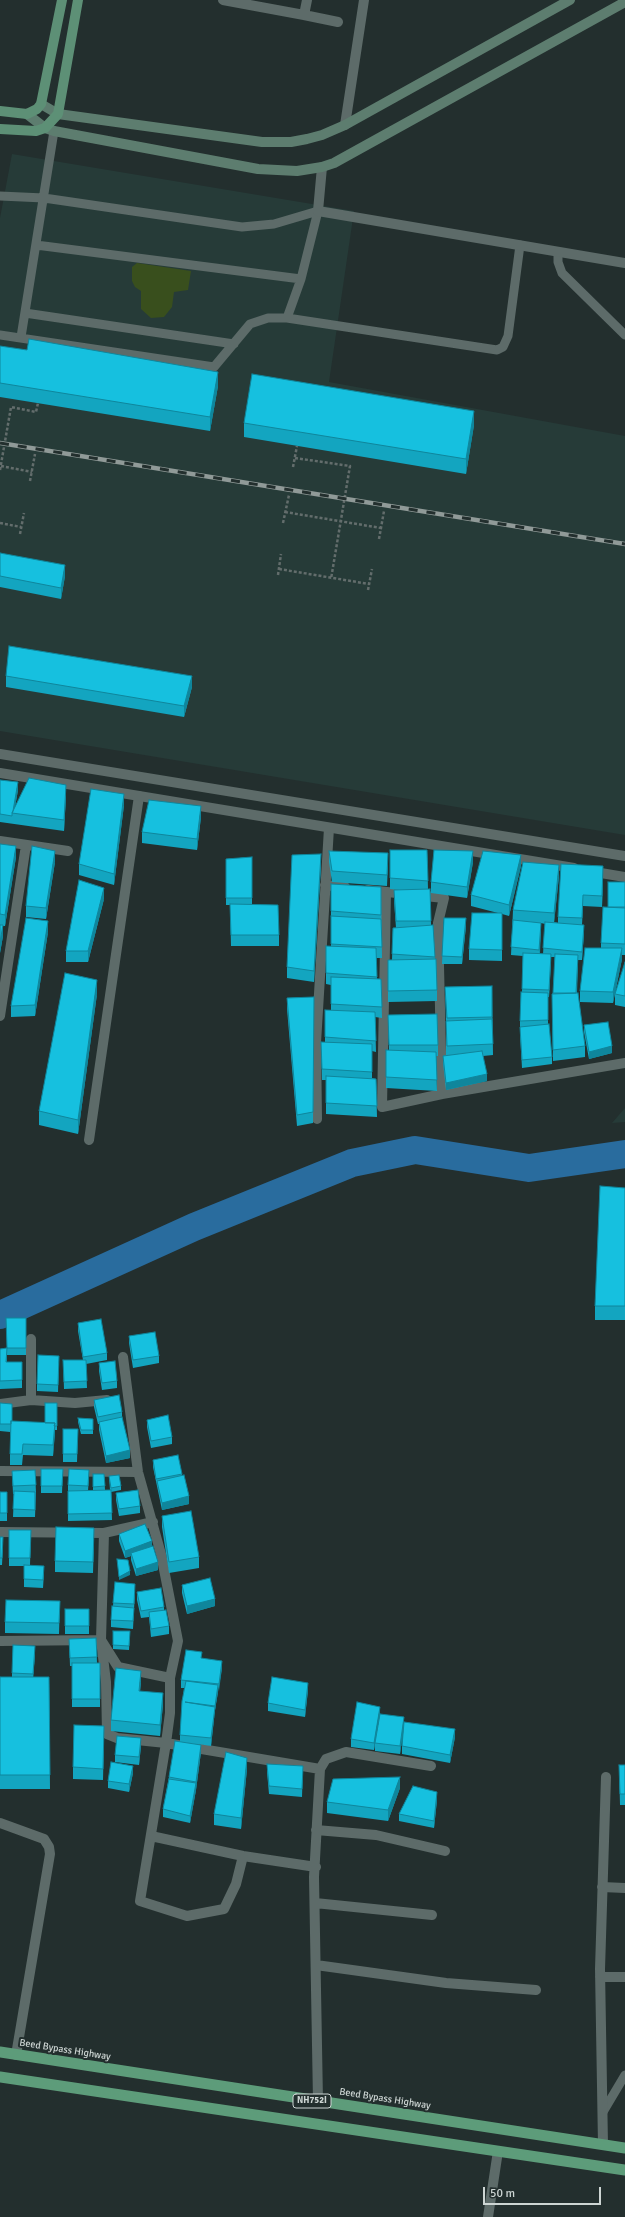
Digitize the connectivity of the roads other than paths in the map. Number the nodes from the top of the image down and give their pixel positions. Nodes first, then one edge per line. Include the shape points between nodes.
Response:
1 (62, 0) edge
2 (78, 0) edge
3 (223, 0) edge
4 (307, 0) edge
5 (364, 0) edge
6 (570, 0) edge
7 (625, 2) edge
8 (304, 15) junction
9 (338, 22) dead end
10 (41, 104) junction
11 (0, 111) edge
12 (27, 114) junction
13 (58, 114) junction
14 (345, 125) junction
15 (0, 129) edge
16 (50, 129) junction
17 (322, 168) junction
18 (0, 196) edge
19 (44, 198) junction
20 (318, 211) junction
21 (36, 245) junction
22 (520, 245) junction
23 (558, 252) junction
24 (625, 263) edge
25 (300, 279) junction
26 (25, 313) junction
27 (287, 318) junction
28 (0, 335) edge
29 (625, 335) edge
30 (21, 337) junction
31 (234, 344) junction
32 (0, 754) edge
33 (0, 773) edge
34 (139, 796) junction
35 (329, 828) junction
36 (0, 841) edge
37 (26, 845) junction
38 (68, 851) dead end
39 (625, 856) edge
40 (625, 877) edge
41 (325, 885) junction
42 (386, 892) junction
43 (0, 1016) edge
44 (625, 1062) edge
45 (442, 1094) junction
46 (317, 1119) dead end
47 (89, 1140) dead end
48 (31, 1339) dead end
49 (123, 1357) dead end
50 (127, 1398) junction
51 (31, 1400) junction
52 (0, 1404) edge
53 (0, 1470) edge
54 (138, 1472) junction
55 (153, 1522) junction
56 (0, 1532) edge
57 (104, 1533) junction
58 (101, 1640) junction
59 (0, 1641) edge
60 (170, 1678) junction
61 (166, 1743) junction
62 (431, 1766) dead end
63 (320, 1769) junction
64 (606, 1777) dead end
65 (0, 1823) edge
66 (316, 1830) junction
67 (151, 1836) junction
68 (445, 1851) dead end
69 (243, 1856) junction
70 (316, 1867) junction
71 (602, 1887) junction
72 (625, 1888) edge
73 (315, 1903) junction
74 (432, 1915) dead end
75 (316, 1965) junction
76 (625, 1977) edge
77 (600, 1978) junction
78 (536, 1990) dead end
79 (0, 2052) edge
80 (16, 2055) junction
81 (625, 2075) edge
82 (0, 2077) edge
83 (318, 2101) junction
84 (603, 2112) junction
85 (603, 2145) junction
86 (625, 2148) edge
87 (498, 2151) junction
88 (625, 2170) edge
89 (488, 2217) edge

1 - 10 main road
2 - 13 main road
3 - 8 street
4 - 8 street
5 - 14 street
6 - 14 main road
7 - 17 main road
8 - 9 street
10 - 12 main road via 37,110
10 - 13 main road
11 - 12 main road
12 - 16 main road
13 - 14 main road via 262,142 307,139
13 - 16 main road
15 - 16 main road
16 - 17 main road via 258,169 297,171
16 - 19 lane
17 - 20 street
18 - 19 lane
19 - 20 lane via 242,227 274,224
19 - 21 lane
20 - 22 street
20 - 25 lane
21 - 25 lane
21 - 26 lane
22 - 23 street
22 - 27 lane via 506,342 503,347 496,350
23 - 24 street
23 - 29 lane via 562,273
25 - 27 lane
26 - 30 lane
26 - 31 lane
27 - 31 lane via 268,318 250,324
28 - 30 lane
30 - 31 lane via 214,367
32 - 39 street
33 - 34 street
34 - 35 street
34 - 47 street
35 - 40 street
35 - 41 street
36 - 37 street
37 - 38 street
37 - 43 street
41 - 42 street
41 - 46 street via 316,1043
42 - 45 street via 444,898
42 - 45 street via 382,1107
44 - 45 street
48 - 51 street
49 - 50 street
50 - 51 street via 75,1403
50 - 54 street
51 - 52 street
53 - 54 street
54 - 55 street
55 - 57 street
55 - 60 street via 178,1641
56 - 57 street
57 - 58 street
58 - 59 street
58 - 60 street via 118,1667
58 - 61 street via 106,1682 106,1734 117,1738
60 - 61 street via 170,1713
61 - 63 street
61 - 67 street
62 - 63 street via 346,1752 326,1759
63 - 66 street
64 - 71 street
65 - 80 street via 44,1839 50,1854
66 - 68 street via 376,1835
66 - 70 street
67 - 69 street
67 - 69 street via 140,1901 187,1916 224,1909 236,1884
69 - 70 street
70 - 73 street
71 - 72 street
71 - 77 street
73 - 74 street
73 - 75 street
75 - 78 street via 446,1983
75 - 83 street
76 - 77 street
77 - 84 street
79 - 80 highway, Beed Bypass Highway / NH752I
80 - 83 highway, Beed Bypass Highway / NH752I
81 - 84 lane
82 - 87 highway, NH752I
83 - 85 highway, Beed Bypass Highway / NH752I
84 - 85 street
85 - 86 highway, Beed Bypass Highway / NH752I
87 - 88 highway, NH752I
87 - 89 street

